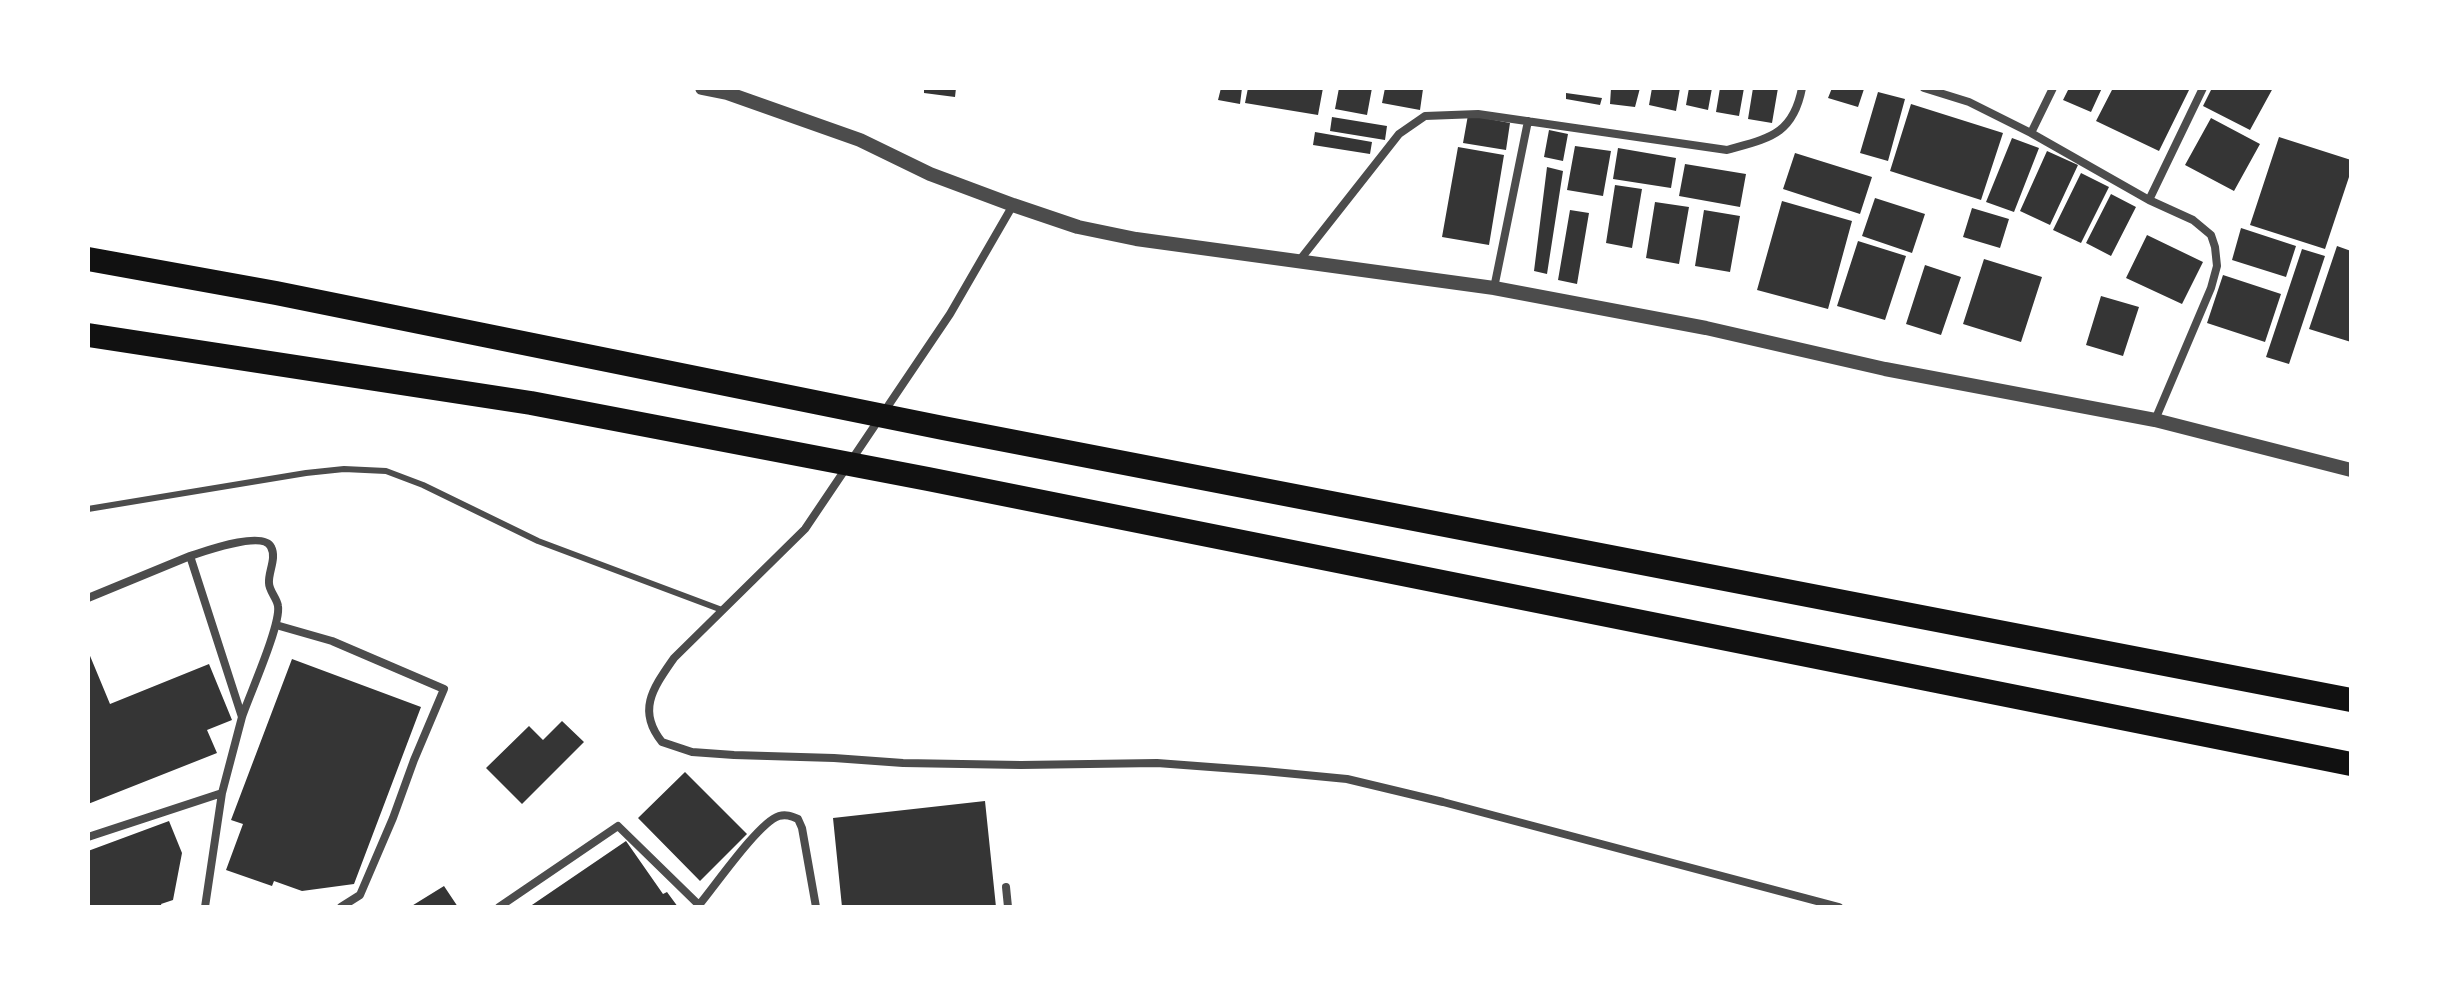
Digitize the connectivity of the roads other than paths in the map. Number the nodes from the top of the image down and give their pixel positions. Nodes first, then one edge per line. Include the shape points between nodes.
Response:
1 (702, 88) edge
2 (1802, 88) edge
3 (1924, 88) edge
4 (2053, 88) edge
5 (2203, 88) edge
6 (727, 91) edge
7 (1528, 121) junction
8 (2031, 133) junction
9 (2149, 200) junction
10 (1013, 205) junction
11 (88, 259) edge
12 (1298, 261) junction
13 (1494, 288) junction
14 (88, 335) edge
15 (2155, 420) junction
16 (2351, 470) edge
17 (88, 509) edge
18 (190, 556) junction
19 (88, 598) edge
20 (722, 610) junction
21 (276, 625) junction
22 (2351, 700) edge
23 (242, 717) junction
24 (2351, 764) edge
25 (222, 793) junction
26 (88, 837) edge
27 (1006, 887) dead end
28 (700, 906) edge
29 (205, 907) edge
30 (341, 907) edge
31 (499, 907) edge
32 (816, 907) edge
33 (1008, 907) edge
34 (1839, 907) edge

1 - 6 street
2 - 7 street via 1787,126 1727,150
3 - 8 street via 1969,102
4 - 8 street
5 - 9 street
6 - 10 street
7 - 12 street via 1458,113 1425,116 1399,134
7 - 13 street
8 - 9 street
9 - 15 street via 2193,220 2211,235 2217,266
10 - 12 street via 1136,239
10 - 20 street via 950,314 805,529
11 - 22 highway
12 - 13 street
13 - 15 street
14 - 24 highway via 531,403
15 - 16 street
17 - 20 lane via 306,473 386,471 538,541
18 - 19 street
18 - 21 street via 245,541 266,541 272,547 268,585 278,607
18 - 23 street
20 - 34 street via 674,658 655,689 647,707 662,742 692,752 734,755 903,763 1157,763 1347,779
21 - 23 street
21 - 30 street via 332,641 444,689 360,895
23 - 25 street
25 - 26 street
25 - 29 street
27 - 33 street
28 - 31 street via 618,826
28 - 32 street via 769,820 786,815 798,819 802,828

